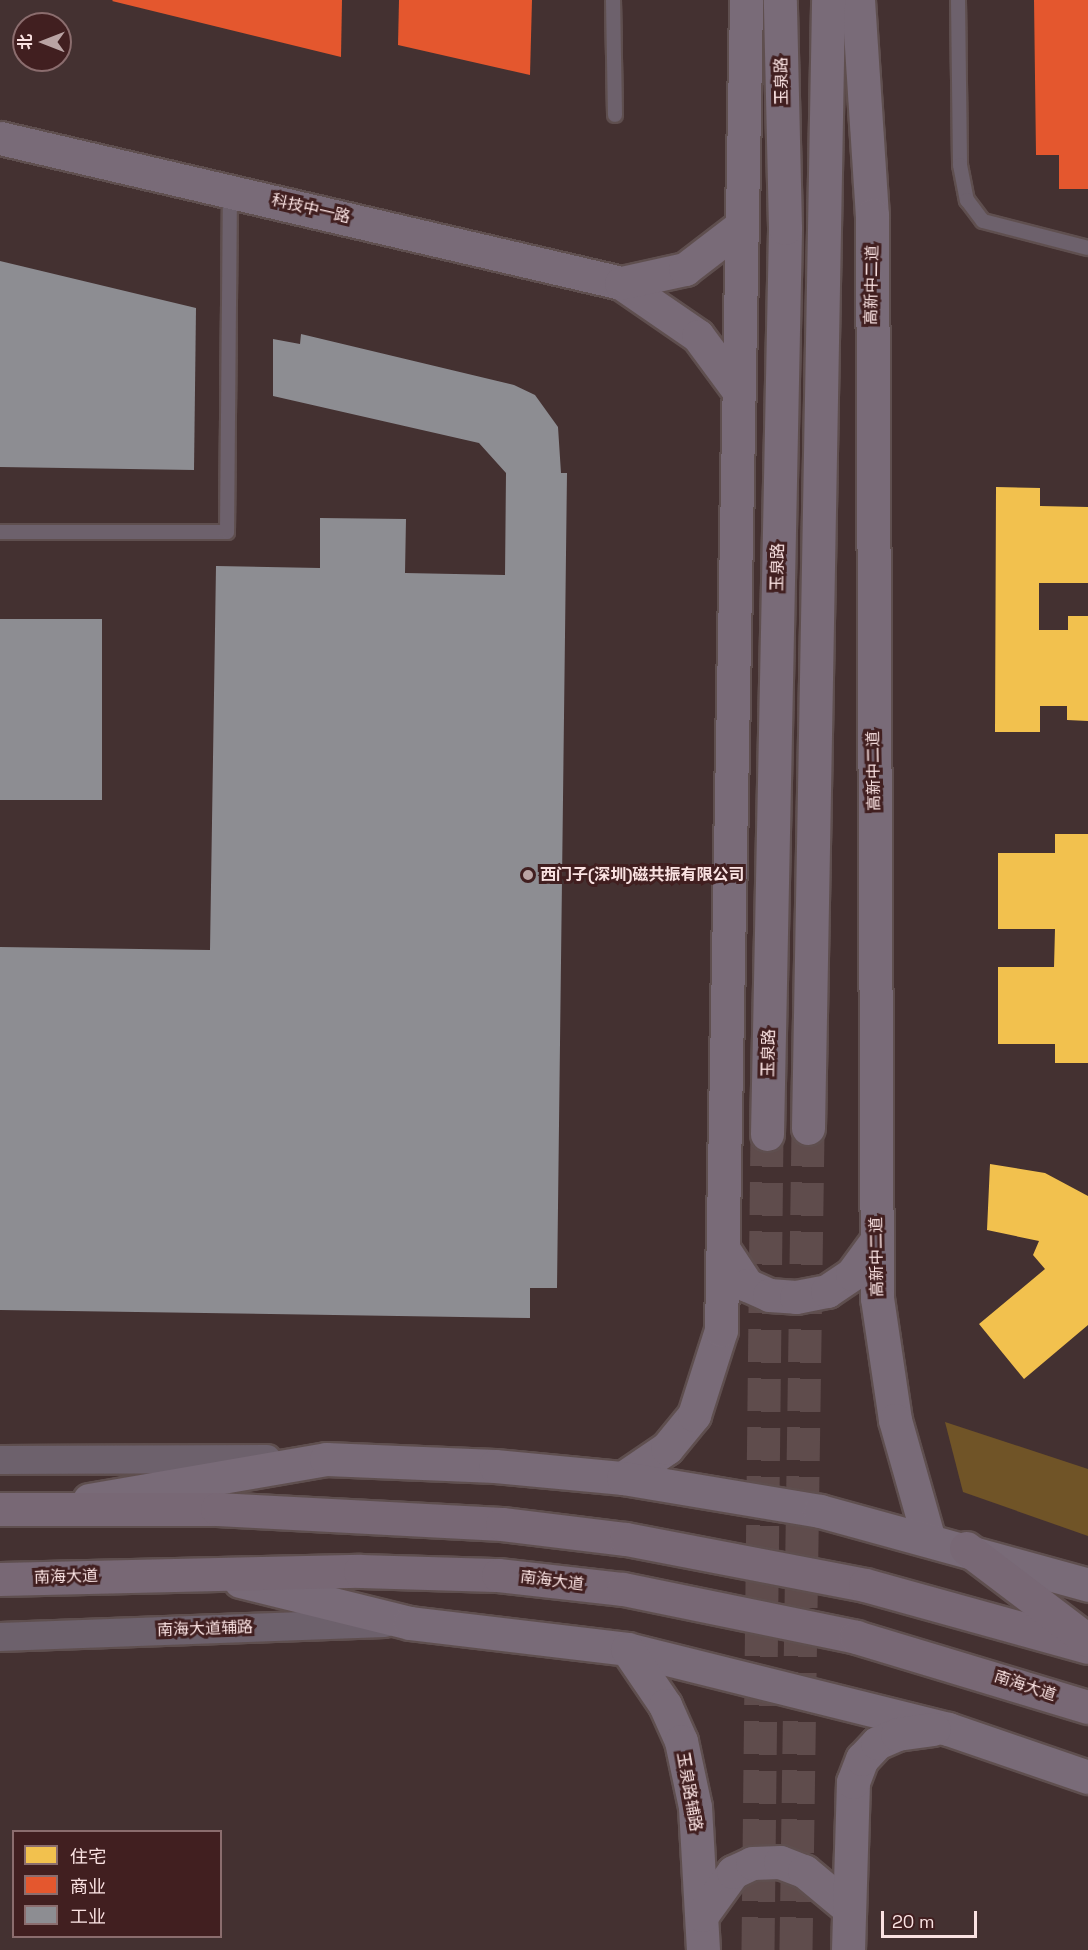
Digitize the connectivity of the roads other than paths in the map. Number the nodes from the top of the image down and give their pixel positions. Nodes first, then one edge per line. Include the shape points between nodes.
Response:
1 (613, 0) edge
2 (746, 0) edge
3 (780, 0) edge
4 (828, 0) edge
5 (858, 0) edge
6 (958, 0) edge
7 (615, 116) dead end
8 (0, 138) edge
9 (230, 190) junction
10 (741, 226) junction
11 (1088, 249) edge
12 (621, 283) junction
13 (738, 390) junction
14 (0, 532) edge
15 (808, 1128) tunnel mouth
16 (767, 1134) tunnel mouth
17 (876, 1241) junction
18 (724, 1250) junction
19 (326, 1459) junction
20 (0, 1460) edge
21 (623, 1478) junction
22 (46, 1508) junction
23 (0, 1509) edge
24 (928, 1537) junction
25 (966, 1548) junction
26 (194, 1572) junction
27 (0, 1579) edge
28 (1088, 1585) edge
29 (410, 1623) junction
30 (0, 1637) edge
31 (1088, 1641) edge
32 (1088, 1647) edge
33 (627, 1649) junction
34 (1088, 1707) edge
35 (948, 1729) junction
36 (1088, 1777) edge
37 (847, 1907) junction
38 (702, 1915) junction
39 (703, 1950) edge
40 (848, 1950) edge

1 - 7 lane
2 - 10 main road
3 - 16 main road, 玉泉路 via 785,228
4 - 15 main road
5 - 17 main road, 高新中二道 via 873,215
6 - 11 lane via 960,165 967,200 983,221
8 - 9 main road, 科技中一路
9 - 12 main road, 科技中一路
9 - 14 lane via 227,532
10 - 12 main road, 科技中一路 via 685,269
10 - 13 main road
12 - 13 main road, 科技中一路 via 698,336
13 - 18 main road
17 - 18 main road via 852,1274 827,1291 796,1297 768,1295 747,1285
17 - 24 main road, 高新中二道 via 883,1358 909,1484
18 - 21 main road via 720,1330 694,1415 667,1448
19 - 20 street
19 - 21 main road
19 - 22 main road
21 - 24 main road via 820,1511
22 - 23 main road
22 - 32 main road via 357,1514 615,1538 865,1585
24 - 25 main road
25 - 28 main road
25 - 31 main road
26 - 27 main road, 南海大道
26 - 29 main road via 312,1595
26 - 34 main road, 南海大道 via 498,1575 623,1589 856,1636
29 - 30 street, 南海大道辅路
29 - 33 main road
33 - 35 main road
33 - 38 main road, 玉泉路辅路 via 665,1705 681,1741 695,1807
35 - 36 main road
35 - 37 main road via 897,1734 862,1759 849,1807
37 - 38 main road via 804,1871 780,1862 752,1863 733,1872
37 - 40 main road
38 - 39 main road, 玉泉路辅路

